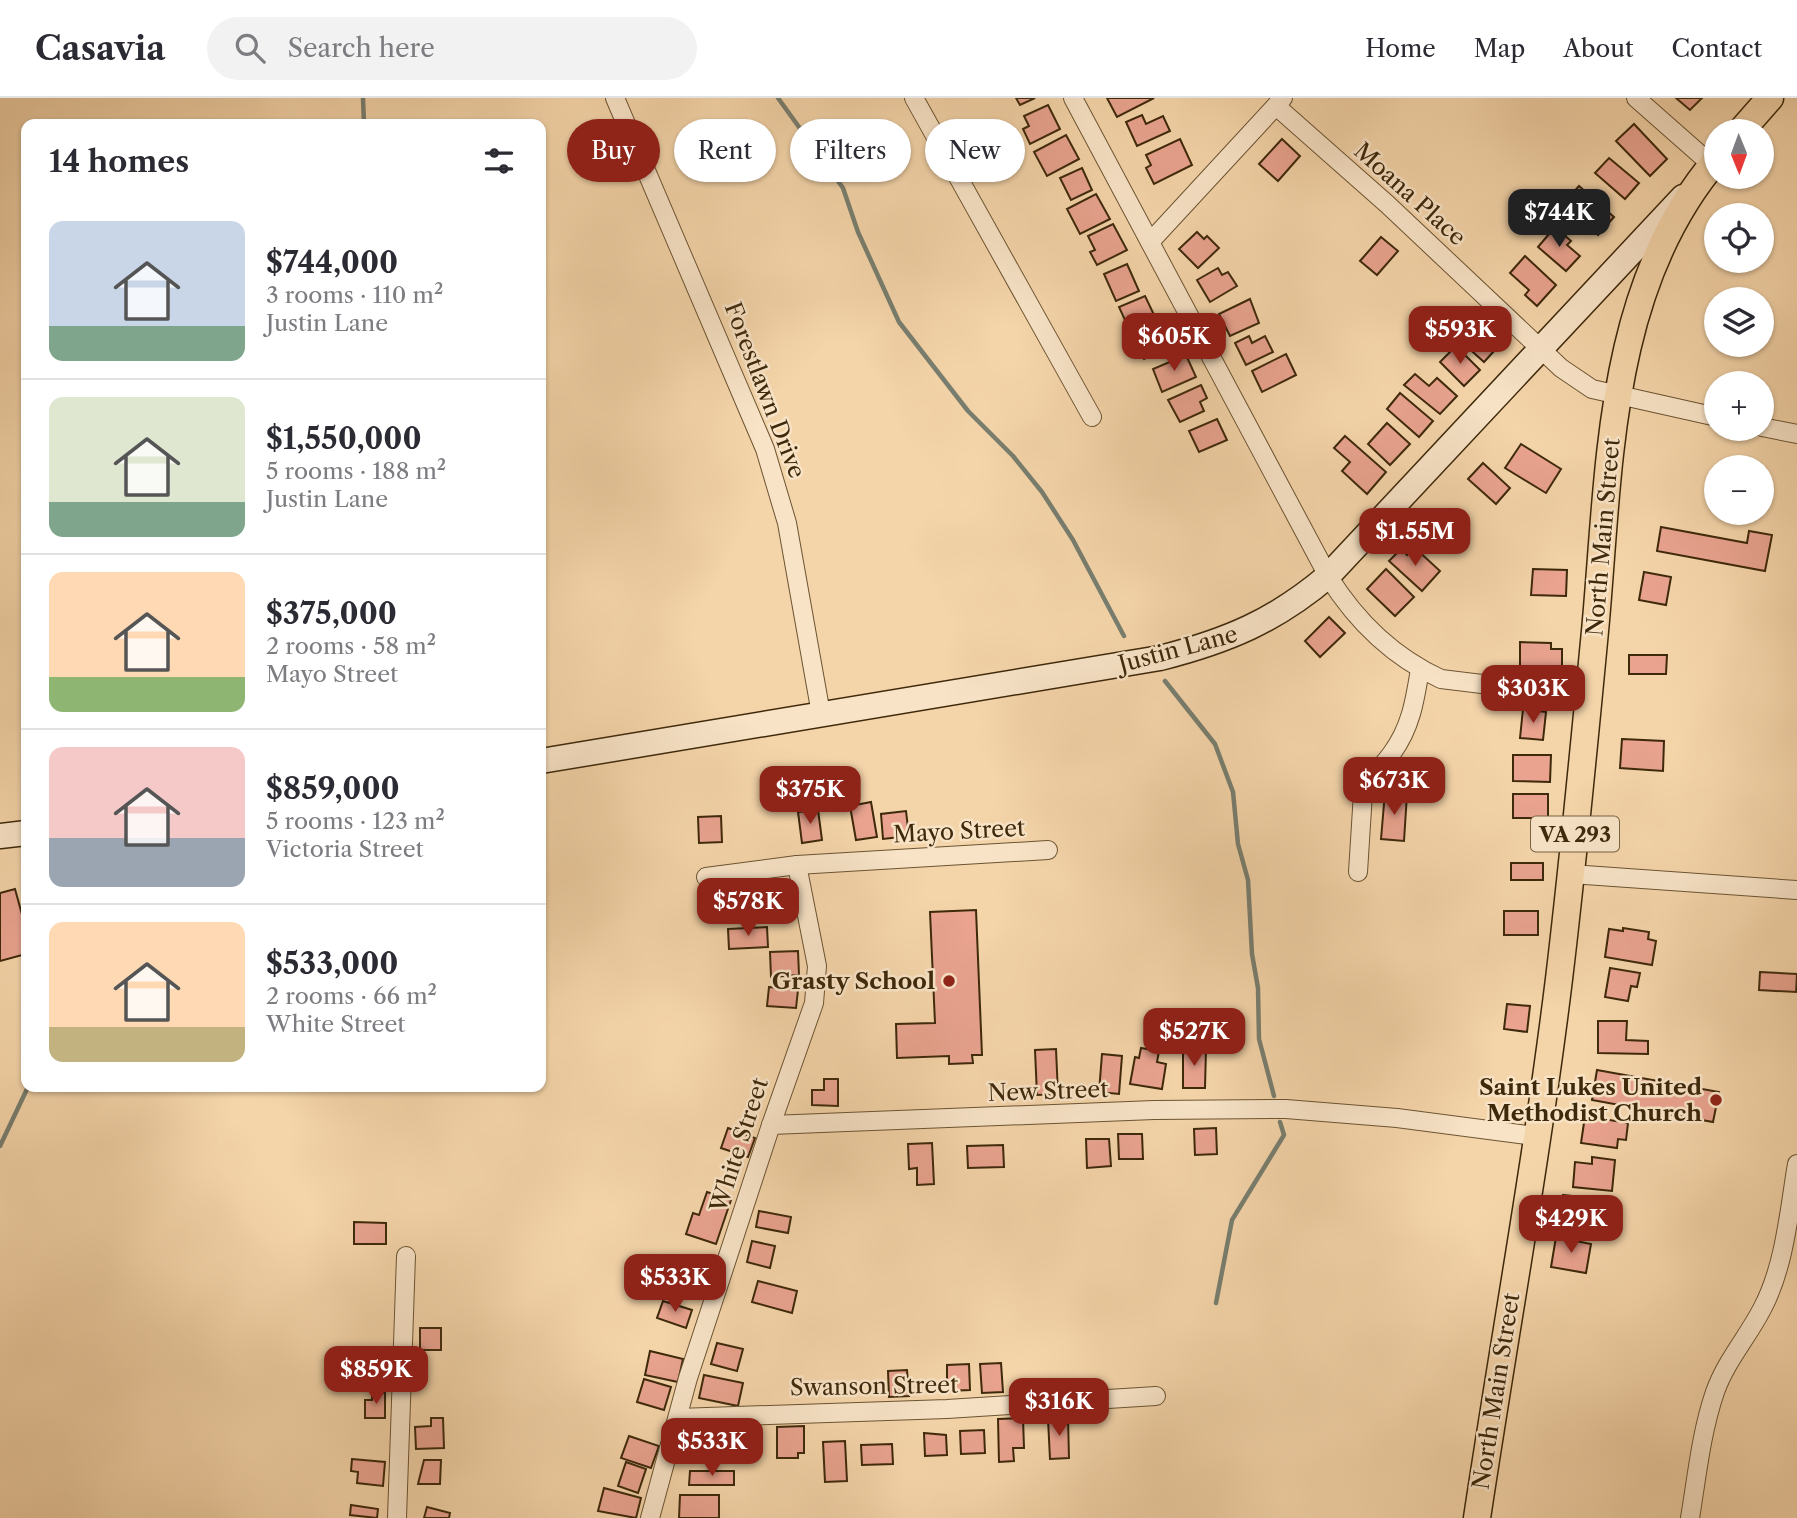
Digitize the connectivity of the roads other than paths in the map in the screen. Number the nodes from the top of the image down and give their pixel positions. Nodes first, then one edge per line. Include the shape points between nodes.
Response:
1 (615, 98) edge
2 (914, 98) edge
3 (1073, 98) edge
4 (1636, 98) edge
5 (1770, 98) edge
6 (1280, 102) edge
7 (1752, 119) edge
8 (1704, 154) edge
9 (1704, 173) edge
10 (1704, 177) edge
11 (1150, 242) junction
12 (1540, 349) junction
13 (1617, 397) junction
14 (1704, 414) edge
15 (1092, 417) dead end
16 (1774, 430) edge
17 (1797, 435) edge
18 (1328, 576) junction
19 (1420, 669) junction
20 (1589, 697) junction
21 (821, 714) junction
22 (546, 760) edge
23 (21, 834) edge
24 (0, 836) edge
25 (1048, 850) dead end
26 (797, 864) junction
27 (1358, 873) dead end
28 (1571, 874) junction
29 (706, 877) dead end
30 (1797, 890) edge
31 (771, 1125) junction
32 (1535, 1136) junction
33 (1797, 1164) edge
34 (1795, 1190) edge
35 (406, 1256) dead end
36 (1156, 1396) dead end
37 (678, 1418) junction
38 (397, 1518) edge
39 (650, 1518) edge
40 (1477, 1518) edge
41 (1689, 1518) edge

1 - 21 street, Forestlawn Drive via 722,341 777,485
2 - 15 street
3 - 11 street
4 - 8 street
5 - 7 main road
6 - 11 street
6 - 12 street, Moana Place
9 - 12 main road, Justin Lane
10 - 13 main road, North Main Street / VA 293 via 1655,260 1640,299
11 - 18 street
12 - 13 street, Moana Place via 1592,390
12 - 18 main road, Justin Lane
13 - 14 street, Moana Place
13 - 20 main road, North Main Street / VA 293
16 - 17 street
18 - 19 street via 1368,629
18 - 21 main road, Justin Lane via 1248,631 1160,659
19 - 20 street via 1457,683
19 - 27 street via 1405,733 1363,793
20 - 28 main road, North Main Street / VA 293
21 - 22 main road, Justin Lane
23 - 24 main road
25 - 26 street, Mayo Street
26 - 29 street, Mayo Street
26 - 31 street, White Street via 818,985
28 - 30 street
28 - 32 main road, North Main Street / VA 293
31 - 32 street, New Street via 1286,1109
31 - 37 street, White Street
32 - 40 main road, North Main Street / VA 293
33 - 34 street
34 - 41 street via 1771,1289 1714,1394
35 - 38 street
36 - 37 street, Swanson Street
37 - 39 street, White Street

